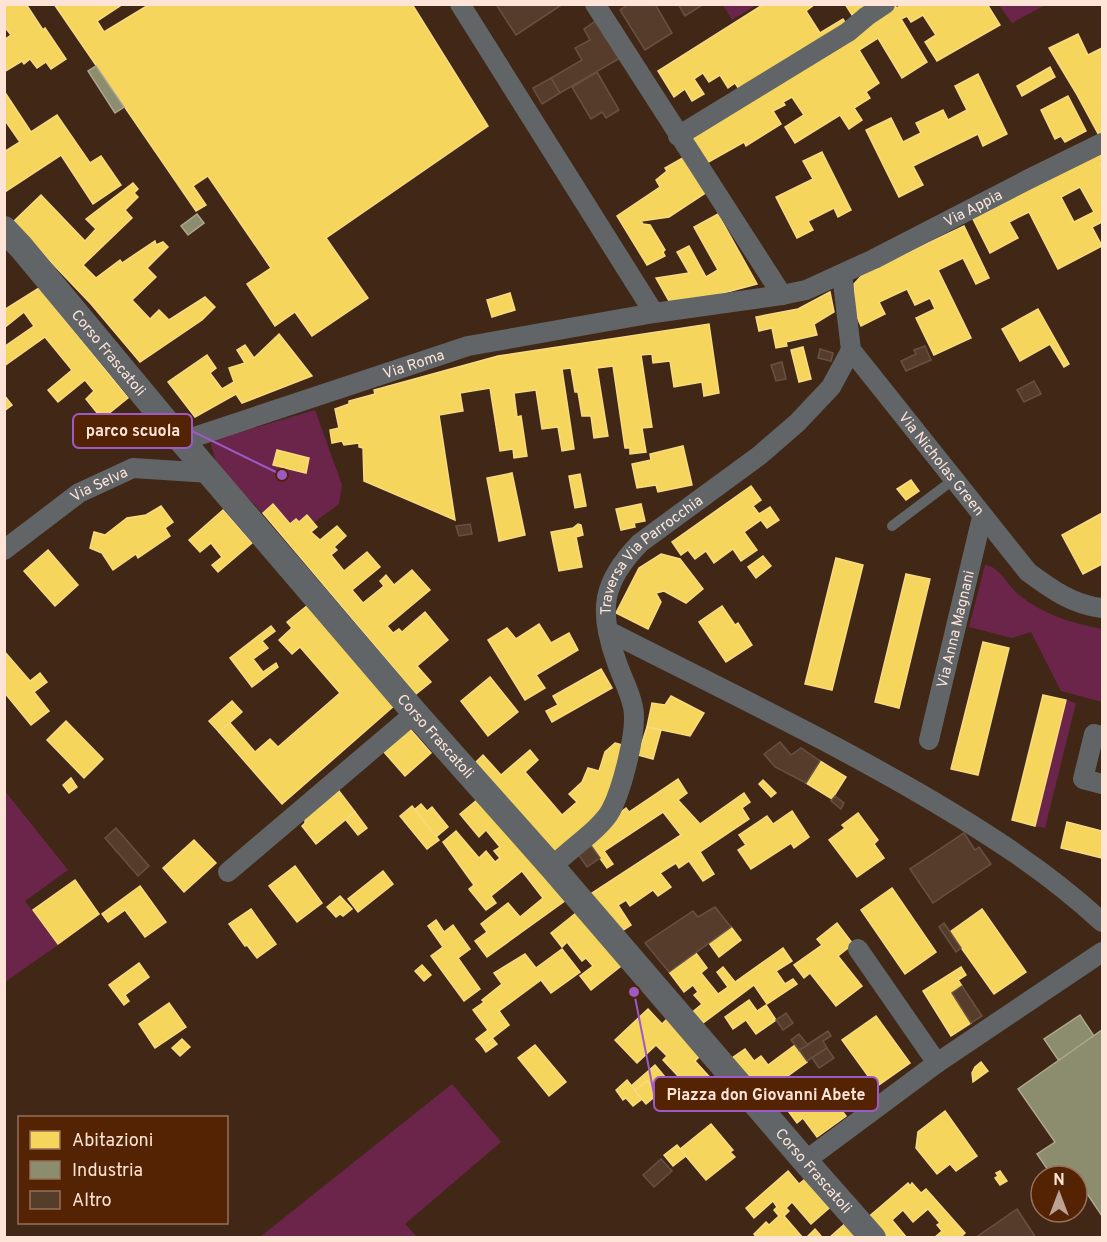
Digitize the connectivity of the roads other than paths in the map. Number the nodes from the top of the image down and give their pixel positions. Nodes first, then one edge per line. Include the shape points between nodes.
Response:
1 (460, 4) edge
2 (595, 4) edge
3 (885, 4) edge
4 (678, 136) junction
5 (1102, 143) edge
6 (4, 229) edge
7 (842, 274) junction
8 (782, 295) junction
9 (654, 313) junction
10 (851, 350) junction
11 (182, 441) junction
12 (212, 476) junction
13 (954, 480) junction
14 (982, 517) junction
15 (892, 526) dead end
16 (4, 550) edge
17 (1102, 608) edge
18 (608, 631) junction
19 (415, 713) junction
20 (1102, 736) edge
21 (929, 740) dead end
22 (1102, 784) edge
23 (552, 867) junction
24 (228, 872) dead end
25 (1102, 922) edge
26 (858, 949) dead end
27 (1102, 952) edge
28 (937, 1063) junction
29 (805, 1161) junction
30 (873, 1238) edge

1 - 9 street
2 - 4 street
3 - 4 street via 848,32
4 - 8 street
5 - 7 street, Via Appia
6 - 11 street, Corso Frascatoli
7 - 8 street, Via Roma via 806,290
7 - 10 street
8 - 9 street, Via Roma
9 - 11 street, Via Roma via 468,346
10 - 13 street, Via Nicholas Green
10 - 18 street, Traversa Via Parrocchia via 831,387 797,423 629,554 607,593
11 - 12 street, Corso Frascatoli
12 - 16 street, Via Selva via 133,468 79,493
12 - 19 street, Corso Frascatoli
13 - 14 street, Via Nicholas Green
13 - 15 lane
14 - 17 street, Via Nicholas Green via 1028,572 1056,593 1088,607
14 - 21 street, Via Anna Magnani
18 - 23 street, Traversa Via Parrocchia via 632,703 633,733 610,811
18 - 25 street via 827,742 943,807 1047,875
19 - 23 street, Corso Frascatoli
19 - 24 street
20 - 22 street via 1094,734 1083,779
23 - 29 street, Corso Frascatoli
26 - 28 street
27 - 28 street
28 - 29 street
29 - 30 street, Corso Frascatoli

